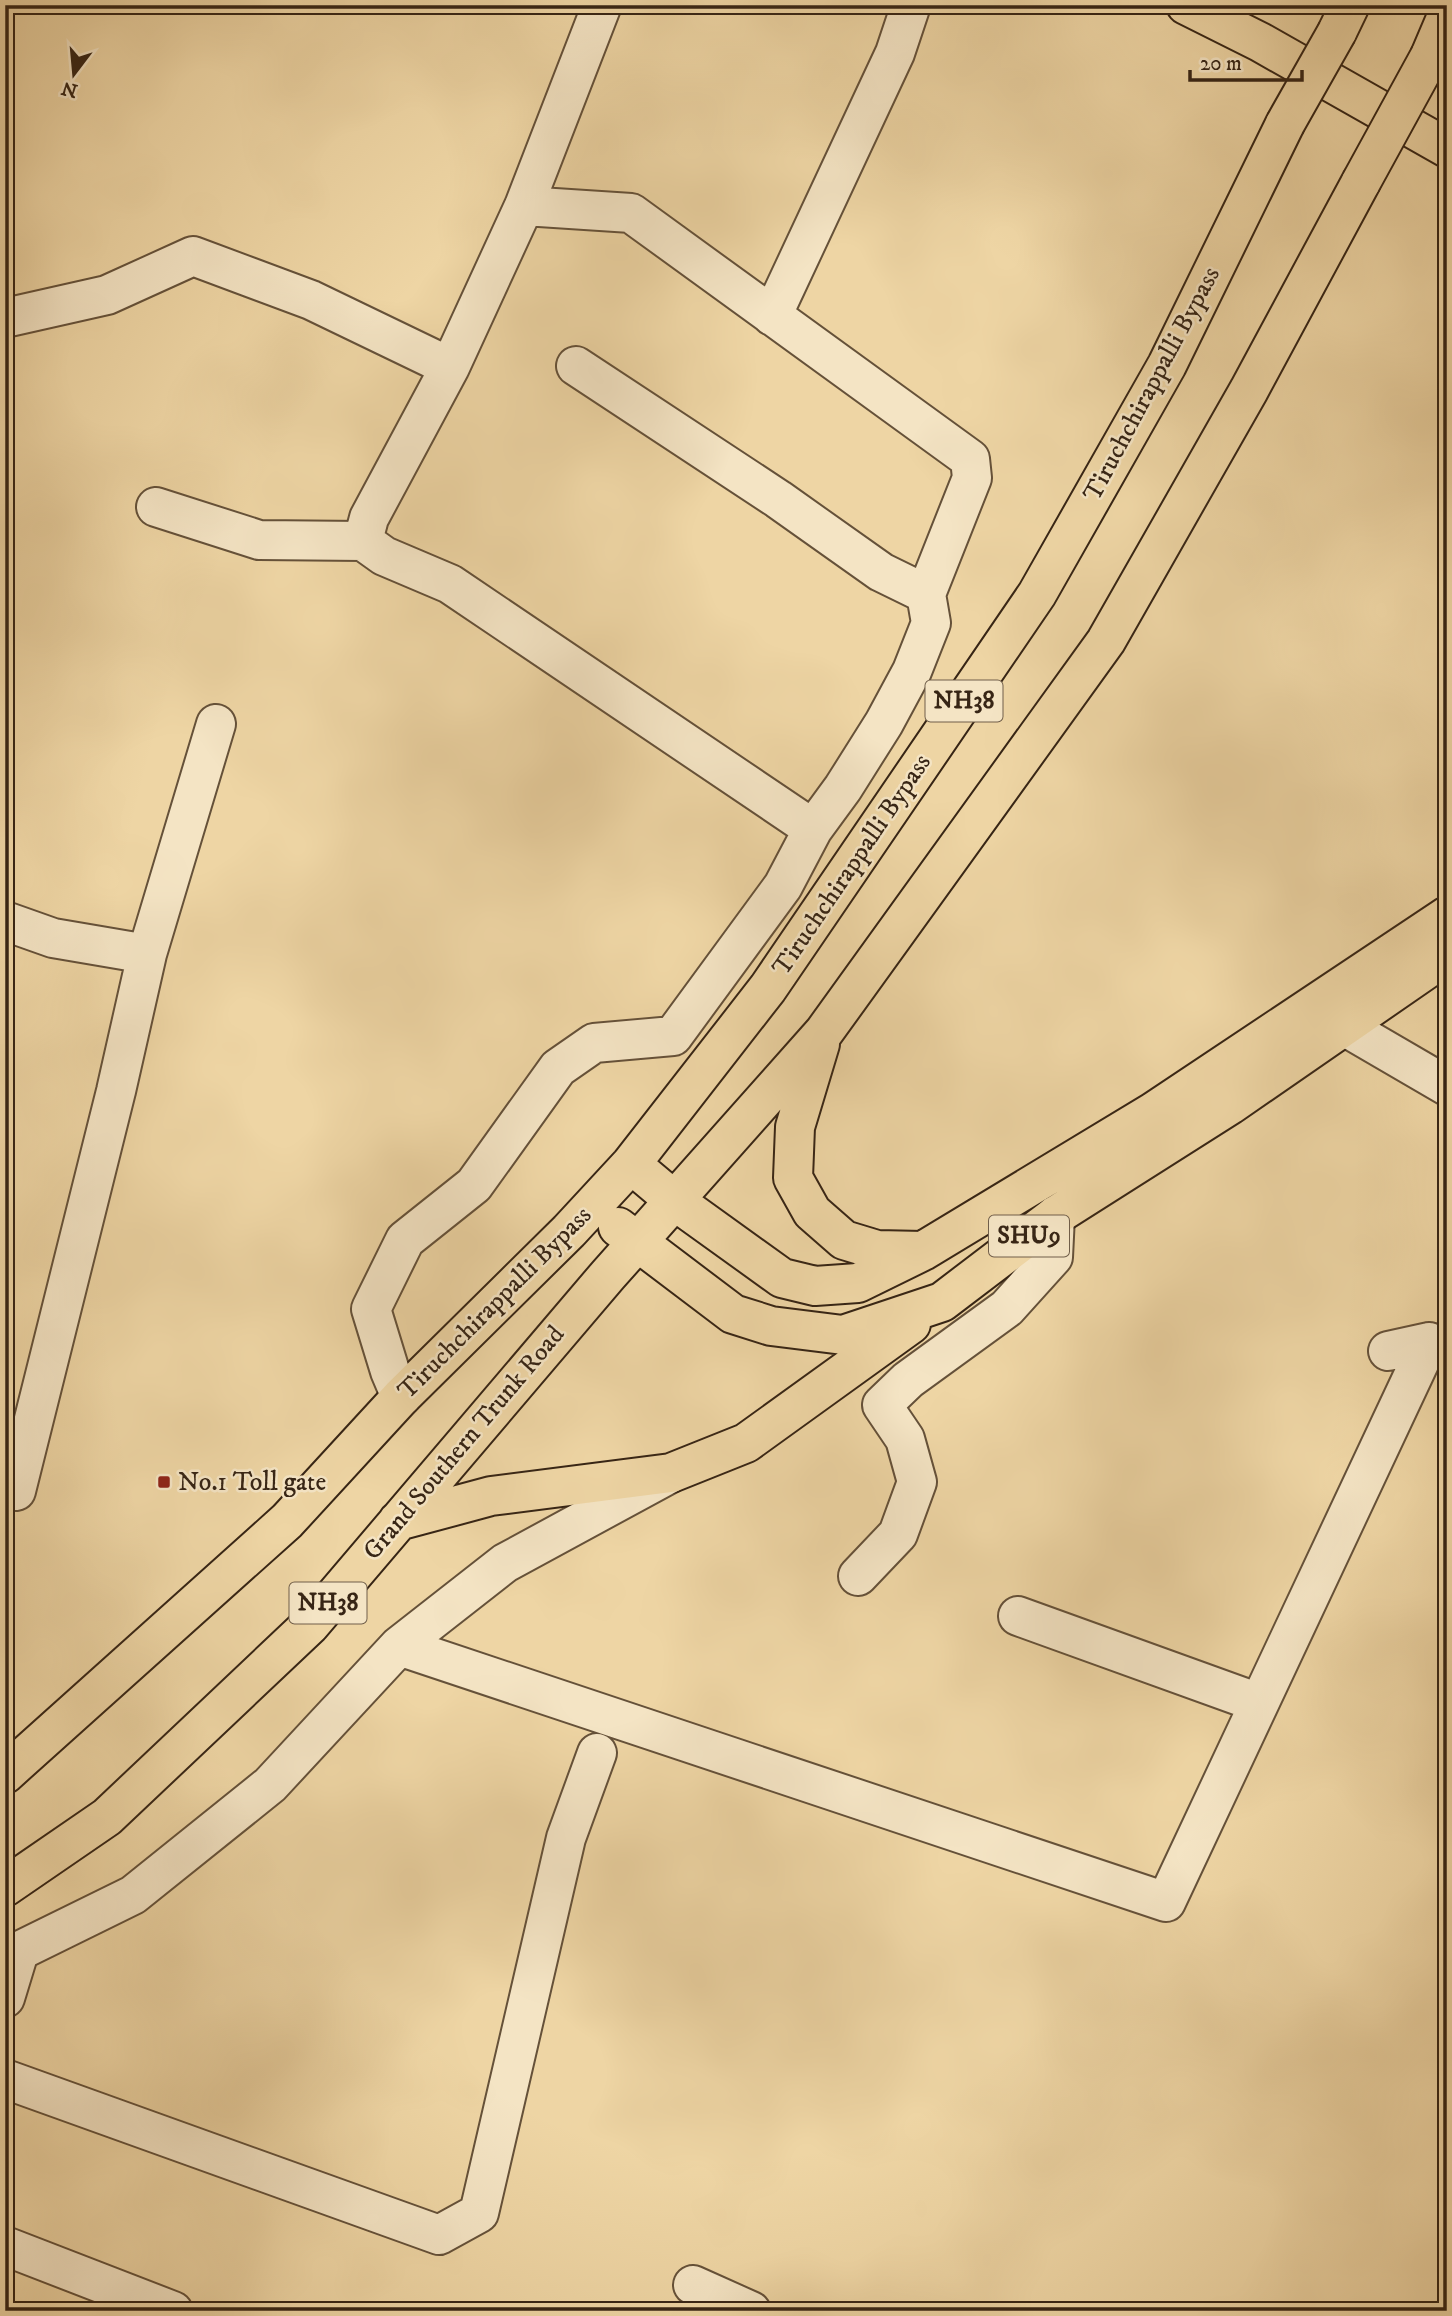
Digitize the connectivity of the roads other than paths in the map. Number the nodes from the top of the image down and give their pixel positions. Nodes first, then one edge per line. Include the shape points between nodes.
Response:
1 (602, 5) edge
2 (911, 5) edge
3 (1186, 5) edge
4 (1447, 16) edge
5 (1343, 19) edge
6 (1447, 148) edge
7 (524, 206) junction
8 (772, 316) junction
9 (5, 318) edge
10 (576, 366) dead end
11 (450, 367) junction
12 (156, 507) dead end
13 (363, 541) junction
14 (926, 594) junction
15 (216, 724) dead end
16 (813, 829) junction
17 (1447, 916) edge
18 (5, 921) edge
19 (147, 954) junction
20 (1447, 954) edge
21 (1344, 1026) junction
22 (824, 1032) junction
23 (1447, 1086) edge
24 (631, 1164) junction
25 (675, 1201) junction
26 (592, 1207) junction
27 (1055, 1216) junction
28 (637, 1242) junction
29 (923, 1251) junction
30 (942, 1302) junction
31 (1438, 1347) edge
32 (1388, 1351) dead end
33 (401, 1397) junction
34 (671, 1473) junction
35 (16, 1491) dead end
36 (398, 1521) junction
37 (858, 1576) dead end
38 (1018, 1616) dead end
39 (399, 1646) junction
40 (1259, 1703) junction
41 (597, 1753) dead end
42 (5, 1774) edge
43 (5, 1887) edge
44 (12, 1955) edge
45 (5, 1998) edge
46 (5, 2078) edge
47 (5, 2246) edge
48 (693, 2285) dead end
49 (173, 2311) edge
50 (751, 2311) edge

1 - 7 street
2 - 8 street via 895,52
3 - 6 main road
4 - 22 main road, NH38, bridge via 1430,56 1249,390 1106,641
5 - 24 main road, Tiruchchirappalli Bypass / NH38, bridge via 1284,124 1167,365 1037,594 768,988
7 - 8 street via 631,213
7 - 11 street
8 - 14 street via 970,459 972,478
9 - 11 street via 107,295 193,256 311,300
10 - 14 street via 881,572
11 - 13 street via 369,518
12 - 13 street via 259,540
13 - 16 street via 450,584
14 - 16 street via 931,623 912,671 844,788
15 - 19 street
16 - 33 street via 783,886 673,1036 594,1043 558,1068 474,1185 405,1240 371,1309
17 - 29 main road, SHU9 via 1153,1112
18 - 19 street via 52,938
19 - 35 street
20 - 21 main road, SHU9
21 - 23 street
21 - 27 main road, SHU9
22 - 25 main road, NH38
22 - 29 main road via 795,1127 793,1178 812,1212 844,1240 877,1250
24 - 25 main road, SHU9
24 - 26 main road, Tiruchchirappalli Bypass / NH38
25 - 28 main road, NH38
25 - 29 main road, SHU9 via 782,1278 815,1286 858,1283
26 - 28 main road, SHU9
26 - 33 main road, Tiruchchirappalli Bypass / NH38
27 - 30 main road, SHU9
27 - 37 street via 1053,1256 1007,1308 908,1380 882,1405 905,1439 917,1482 898,1534
28 - 30 main road, SHU9 via 733,1314 771,1326 843,1335
28 - 36 main road, Grand Southern Trunk Road / NH38
30 - 34 main road via 747,1443
31 - 32 street
31 - 40 street
33 - 42 main road, Tiruchchirappalli Bypass / NH38 via 287,1521
34 - 36 main road via 491,1496
34 - 39 street via 505,1563
36 - 43 main road, Grand Southern Trunk Road / NH38 via 310,1625 107,1817
38 - 40 street
39 - 40 street via 1166,1902
39 - 44 street via 270,1785 133,1895
41 - 46 street via 566,1838 479,2213 439,2235
44 - 45 street
47 - 49 street
48 - 50 street

